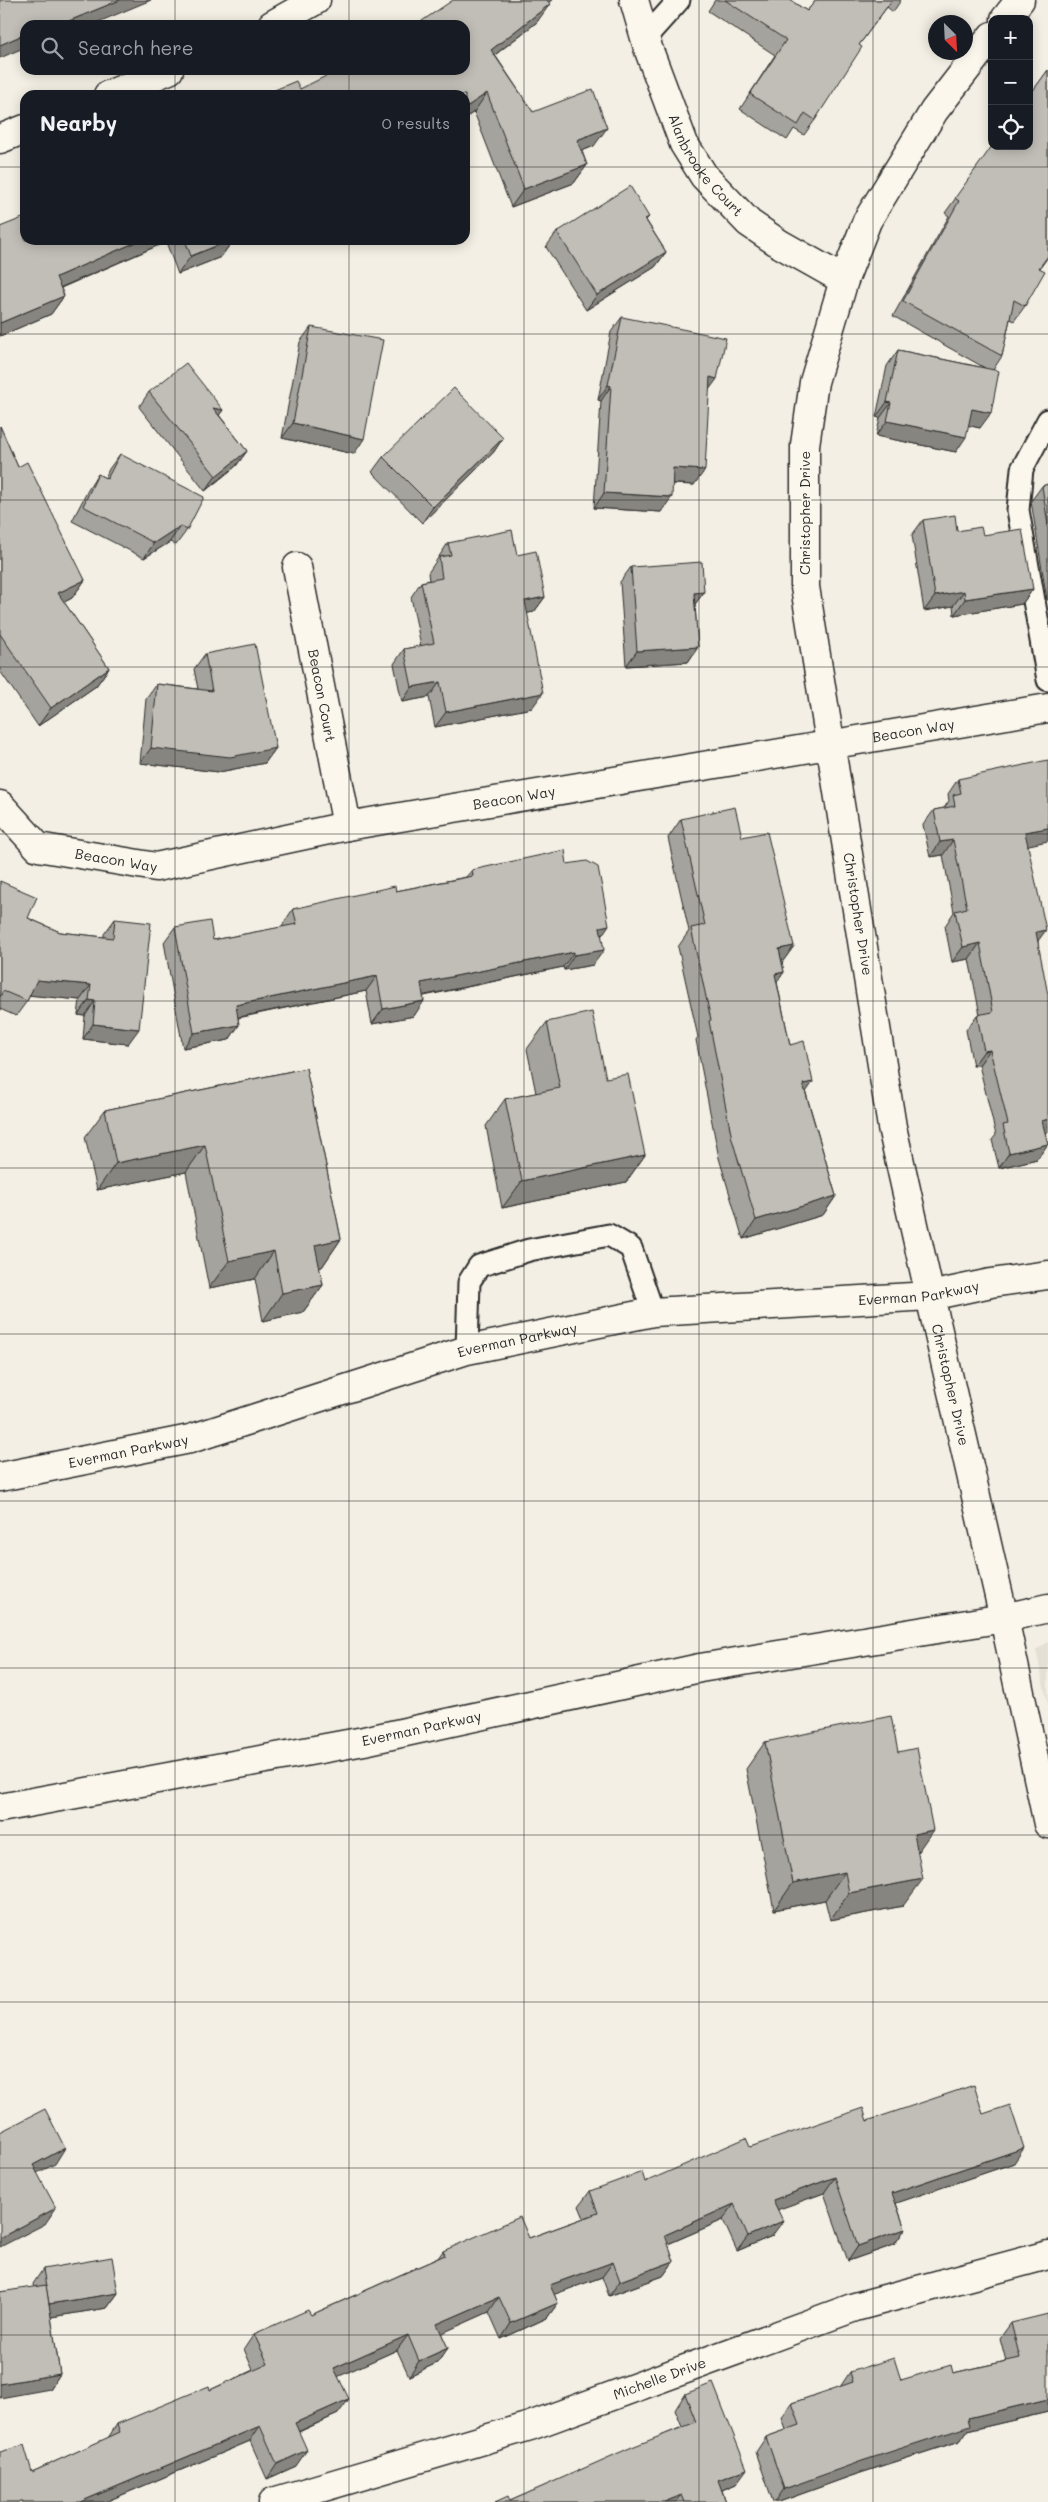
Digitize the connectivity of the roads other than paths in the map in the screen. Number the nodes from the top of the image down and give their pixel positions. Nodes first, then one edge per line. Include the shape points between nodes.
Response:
1 (316, 0) edge
2 (634, 0) edge
3 (678, 0) edge
4 (1020, 0) edge
5 (1008, 15) edge
6 (281, 20) edge
7 (645, 38) junction
8 (988, 41) edge
9 (157, 75) edge
10 (120, 90) edge
11 (20, 131) edge
12 (0, 139) edge
13 (844, 280) junction
14 (1048, 420) edge
15 (297, 567) dead end
16 (1048, 680) edge
17 (1048, 708) edge
18 (830, 745) junction
19 (0, 805) edge
20 (347, 826) junction
21 (1048, 1275) edge
22 (930, 1296) junction
23 (653, 1312) junction
24 (467, 1350) junction
25 (0, 1476) edge
26 (1048, 1608) edge
27 (1004, 1618) junction
28 (0, 1808) edge
29 (1048, 1824) edge
30 (1048, 2256) edge
31 (273, 2502) edge

1 - 6 street
2 - 7 street, Alanbrooke Court
3 - 7 lane
4 - 5 street
7 - 13 street, Alanbrooke Court via 684,144 704,176 749,223
8 - 13 street, Christopher Drive via 934,111 867,221
9 - 10 street
11 - 12 street
13 - 18 street, Christopher Drive via 814,382 805,446 805,586
14 - 16 lane via 1022,469 1018,510
15 - 20 street, Beacon Court
17 - 18 street, Beacon Way
18 - 20 street, Beacon Way
18 - 22 street, Christopher Drive via 892,1127
19 - 20 street, Beacon Way via 38,847 156,867
21 - 22 street, Everman Parkway
22 - 23 street, Everman Parkway
22 - 27 street, Christopher Drive
23 - 24 street, Everman Parkway
23 - 24 lane via 631,1248 609,1235 529,1250 480,1266 469,1282
24 - 25 street, Everman Parkway via 190,1439
26 - 27 street, Everman Parkway
27 - 28 street, Everman Parkway via 700,1668 364,1741
27 - 29 street, Christopher Drive
30 - 31 street, Michelle Drive via 855,2308 530,2426

